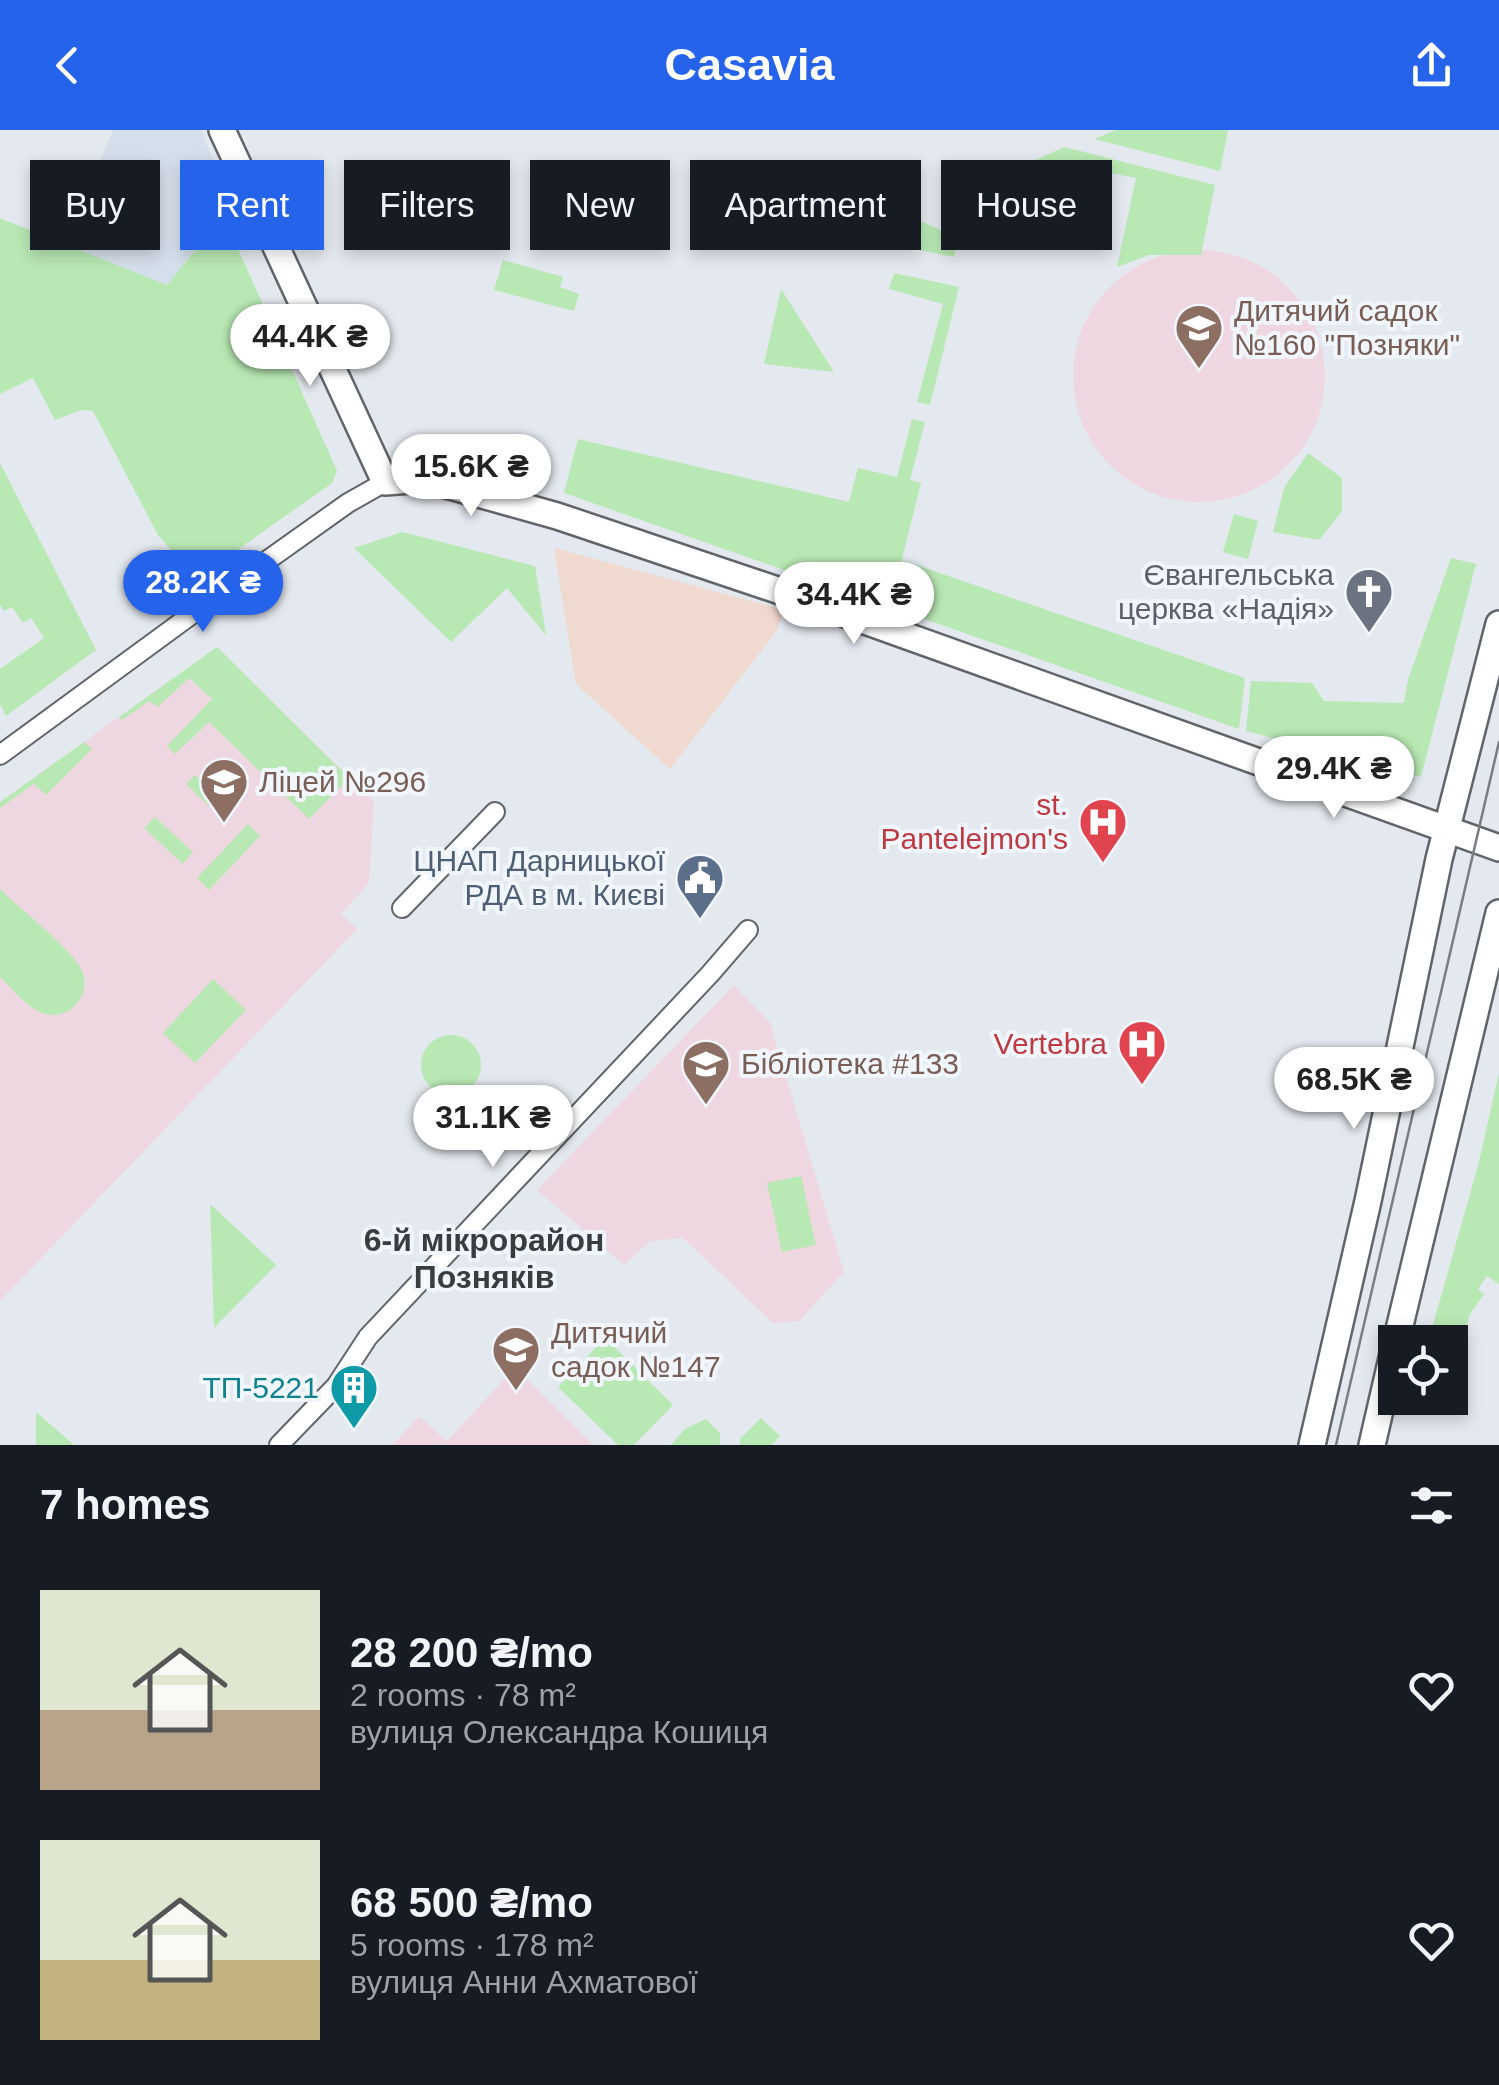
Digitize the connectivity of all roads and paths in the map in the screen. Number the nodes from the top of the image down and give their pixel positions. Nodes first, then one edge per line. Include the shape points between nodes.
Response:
1 (222, 130) edge
2 (385, 482) junction
3 (1499, 624) edge
4 (0, 754) edge
5 (495, 812) dead end
6 (1446, 830) junction
7 (1499, 848) edge
8 (402, 908) dead end
9 (1499, 913) edge
10 (748, 930) dead end
11 (1400, 1325) edge
12 (1379, 1415) edge
13 (279, 1445) edge
14 (1312, 1445) edge
15 (1372, 1445) edge

1 - 2 street
2 - 4 street
2 - 6 street via 436,481 557,516
3 - 6 street
5 - 8 street
6 - 7 street
6 - 14 street
9 - 11 street
10 - 13 street via 368,1337 336,1386
12 - 15 street

